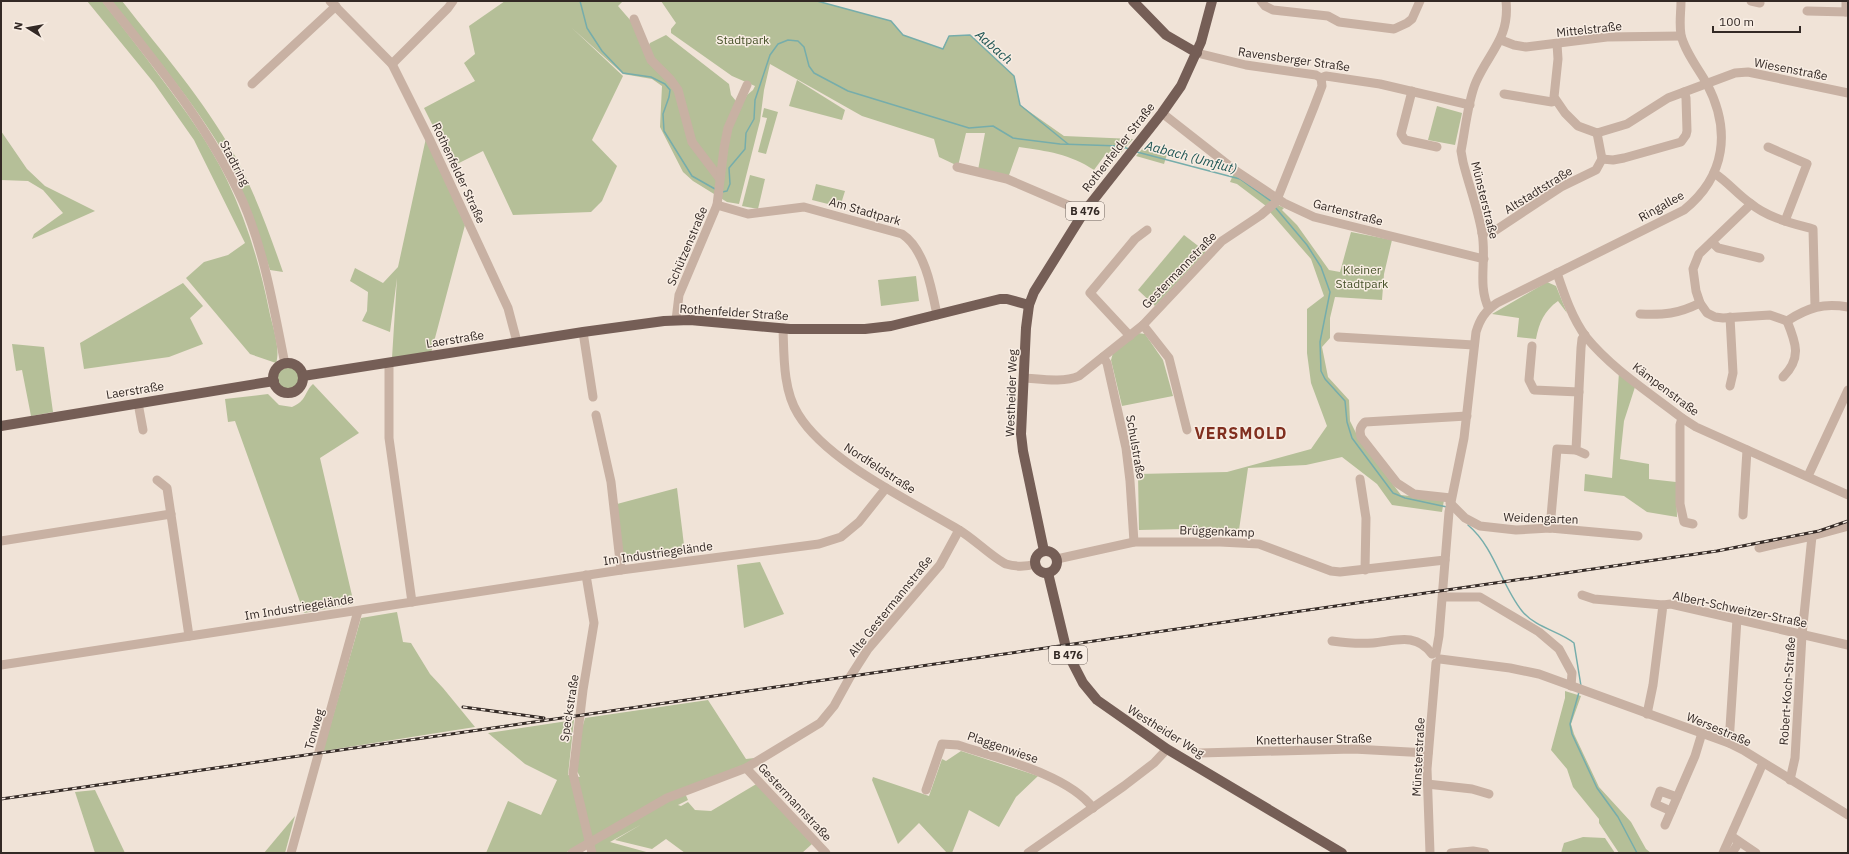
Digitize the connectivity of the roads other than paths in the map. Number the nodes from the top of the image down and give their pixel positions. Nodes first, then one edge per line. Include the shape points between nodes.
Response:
1 (107, 1) edge
2 (453, 1) edge
3 (1133, 1) edge
4 (1212, 1) edge
5 (1261, 1) edge
6 (1420, 1) edge
7 (1506, 1) edge
8 (1681, 1) edge
9 (1846, 1) edge
10 (333, 4) edge
11 (1807, 11) dead end
12 (1847, 12) edge
13 (634, 19) dead end
14 (1682, 36) junction
15 (1501, 40) junction
16 (1557, 44) junction
17 (1197, 52) junction
18 (392, 64) junction
19 (1321, 78) junction
20 (1706, 83) junction
21 (252, 84) dead end
22 (747, 85) dead end
23 (1412, 91) junction
24 (1684, 92) junction
25 (1848, 93) edge
26 (1504, 94) dead end
27 (1556, 101) junction
28 (1470, 105) junction
29 (1162, 113) junction
30 (1597, 133) junction
31 (1437, 146) dead end
32 (1768, 147) dead end
33 (1602, 159) junction
34 (957, 167) dead end
35 (1714, 174) junction
36 (720, 183) junction
37 (718, 201) junction
38 (1274, 203) junction
39 (1751, 204) junction
40 (804, 207) joint
41 (1084, 212) junction
42 (1784, 221) junction
43 (1147, 230) dead end
44 (1482, 233) junction
45 (1712, 242) junction
46 (1760, 258) dead end
47 (1484, 259) junction
48 (1557, 273) junction
49 (1700, 303) junction
50 (1029, 305) junction
51 (1815, 306) junction
52 (1848, 307) edge
53 (1489, 309) junction
54 (1640, 314) dead end
55 (937, 315) junction
56 (1730, 318) junction
57 (676, 320) junction
58 (1788, 321) junction
59 (1143, 325) junction
60 (783, 328) junction
61 (583, 332) junction
62 (1585, 335) junction
63 (1130, 336) junction
64 (1338, 337) dead end
65 (517, 342) junction
66 (1474, 345) junction
67 (1532, 346) dead end
68 (1103, 357) junction
69 (389, 363) junction
70 (285, 364) junction
71 (303, 376) junction
72 (1783, 377) dead end
73 (1024, 378) junction
74 (274, 381) junction
75 (1730, 386) dead end
76 (1848, 390) edge
77 (1579, 392) junction
78 (593, 396) dead end
79 (138, 403) junction
80 (596, 415) dead end
81 (1467, 416) junction
82 (1682, 418) junction
83 (1, 426) edge
84 (142, 430) dead end
85 (1187, 430) dead end
86 (1576, 450) junction
87 (1747, 450) junction
88 (1585, 454) dead end
89 (1808, 476) junction
90 (1360, 479) dead end
91 (157, 480) dead end
92 (886, 488) junction
93 (1848, 495) edge
94 (1450, 504) junction
95 (171, 514) junction
96 (1743, 515) dead end
97 (1693, 524) dead end
98 (1848, 526) edge
99 (1550, 528) junction
100 (960, 530) junction
101 (1638, 536) dead end
102 (1812, 536) junction
103 (1, 541) edge
104 (1134, 542) junction
105 (1759, 548) dead end
106 (1044, 552) junction
107 (1057, 559) junction
108 (1445, 560) junction
109 (1036, 564) junction
110 (621, 570) junction
111 (1365, 570) junction
112 (1048, 573) junction
113 (586, 575) junction
114 (1582, 595) dead end
115 (1442, 597) junction
116 (412, 602) junction
117 (1663, 605) junction
118 (358, 611) junction
119 (1737, 619) junction
120 (1802, 635) junction
121 (189, 636) junction
122 (1439, 636) junction
123 (1332, 641) dead end
124 (1423, 644) junction
125 (1848, 645) edge
126 (1436, 657) junction
127 (1, 665) edge
128 (1572, 686) junction
129 (1647, 714) junction
130 (1702, 733) junction
131 (1729, 743) junction
132 (1167, 749) junction
133 (1200, 753) dead end
134 (1428, 753) junction
135 (1763, 763) junction
136 (746, 768) junction
137 (1790, 780) junction
138 (1427, 784) junction
139 (926, 790) dead end
140 (1489, 794) dead end
141 (1677, 798) junction
142 (1093, 808) junction
143 (1671, 811) junction
144 (1848, 815) edge
145 (1665, 825) dead end
146 (1731, 836) junction
147 (1739, 842) junction
148 (591, 848) edge
149 (291, 853) edge
150 (572, 853) edge
151 (826, 853) edge
152 (1028, 853) edge
153 (1342, 853) edge
154 (1430, 853) edge
155 (1451, 853) edge
156 (1485, 853) edge
157 (1723, 853) edge
158 (1732, 853) edge
159 (1756, 853) edge

1 - 70 street, Stadtring via 196,120 218,154 243,203 262,259
2 - 18 street
3 - 17 main road, Ravensberger Straße via 1166,35
4 - 17 main road, Rothenfelder Straße
5 - 6 street via 1273,10 1328,16 1339,22 1394,29 1412,19
7 - 15 street
8 - 14 street, Ringallee
9 - 12 street
10 - 18 street, Rothenfelder Straße
10 - 21 street, Rothenfelder Straße
11 - 12 street
13 - 36 street via 651,60 678,90 692,142
14 - 16 street, Mittelstraße via 1607,37
14 - 20 street, Ringallee
15 - 16 street, Mittelstraße via 1526,47
15 - 28 street, Münsterstraße via 1475,83
16 - 27 street via 1557,71 1553,93
17 - 19 street, Ravensberger Straße via 1244,65 1316,75
17 - 29 main road, Rothenfelder Straße / B 476 via 1181,86
18 - 65 street, Rothenfelder Straße via 505,300
19 - 23 street, Ravensberger Straße via 1326,76
19 - 38 street via 1322,86
20 - 24 street, Wiesenstraße
20 - 25 street, Wiesenstraße via 1734,73 1748,72
20 - 35 street, Ringallee via 1720,118 1722,136
22 - 36 street, Schützenstraße via 728,128
23 - 28 street, Ravensberger Straße
23 - 31 street via 1402,138
24 - 30 street, Wiesenstraße via 1668,98 1627,124
24 - 33 street via 1687,131 1684,139 1624,158
26 - 27 street
27 - 30 street via 1578,126
28 - 44 street, Münsterstraße via 1461,151
29 - 38 street, Gartenstraße
29 - 41 main road, Rothenfelder Straße / B 476
30 - 33 street
32 - 42 street via 1807,164
33 - 44 street, Altstadtstraße via 1596,170 1561,187 1496,230
34 - 41 street via 1007,179
35 - 39 street
35 - 48 street, Ringallee via 1704,191 1684,210
36 - 37 street, Schützenstraße
37 - 40 street, Schützenstraße via 748,214
37 - 57 street, Schützenstraße via 679,295
38 - 47 street, Gartenstraße via 1314,217
38 - 59 street, Gestermannstraße via 1213,249
39 - 42 street
39 - 45 street
40 - 55 street, Am Stadtpark via 902,234 910,239 929,275
41 - 50 main road, Rothenfelder Straße / B 476 via 1034,292
42 - 51 street via 1813,229
43 - 63 street via 1135,239 1090,293
44 - 47 street, Münsterstraße
45 - 46 street via 1718,248
45 - 49 street via 1699,254 1693,269
47 - 53 street, Münsterstraße via 1482,290
48 - 53 street, Ringallee
48 - 62 street, Kämpenstraße via 1565,297
49 - 54 street via 1681,312
49 - 56 street via 1707,312 1715,316
50 - 55 main road, Rothenfelder Straße via 1007,298
50 - 73 main road, Westheider Weg / B 476
51 - 52 street
51 - 58 street
53 - 66 street, Münsterstraße via 1479,322
55 - 60 main road, Rothenfelder Straße via 891,326
56 - 58 street via 1770,315
56 - 75 street via 1733,373
57 - 60 main road, Rothenfelder Straße
57 - 61 main road, Rothenfelder Straße
58 - 72 street via 1796,342 1795,360
59 - 63 street, Gestermannstraße
59 - 85 street via 1169,358
60 - 92 street, Nordfeldstraße via 788,386 797,414 812,434 836,454
61 - 65 main road, Rothenfelder Straße
61 - 78 street
62 - 77 street via 1582,339
62 - 82 street, Kämpenstraße via 1601,353
63 - 68 street, Gestermannstraße
64 - 66 street
65 - 69 main road, Laerstraße
66 - 81 street, Münsterstraße
67 - 77 street via 1529,380 1534,390
68 - 73 street, Gestermannstraße via 1073,378
68 - 104 street, Schulstraße via 1107,363 1126,448
69 - 71 main road, Laerstraße
69 - 116 street via 389,438
70 - 71 main road via 297,366
70 - 74 main road via 277,368
71 - 74 main road via 300,388 293,393 279,390
73 - 106 main road, Westheider Weg / B 476 via 1021,415 1023,451
74 - 79 main road, Laerstraße
76 - 89 street
77 - 86 street
79 - 83 main road, Laerstraße
79 - 84 street
80 - 110 street via 611,482
81 - 94 street, Münsterstraße
81 - 94 street via 1365,422 1360,431 1361,437 1397,483 1414,494
82 - 87 street, Kämpenstraße
82 - 97 street via 1680,504 1684,522
86 - 88 street
86 - 99 street via 1557,449
87 - 89 street, Kämpenstraße
87 - 96 street
89 - 93 street, Kämpenstraße
90 - 111 street via 1366,518
91 - 95 street via 167,488
92 - 100 street, Nordfeldstraße
92 - 110 street, Im Industriegelände via 859,522 841,537 819,544
94 - 99 street, Weidengarten via 1465,518 1480,526 1516,530
94 - 108 street, Münsterstraße
95 - 103 street
95 - 121 street
98 - 102 street
99 - 101 street, Weidengarten
100 - 109 street, Nordfeldstraße via 1004,563 1016,566
100 - 136 street, Alte Gestermannstraße via 932,576 868,649 828,715 788,744
102 - 105 street
102 - 120 street, Robert-Koch-Straße
104 - 107 street, Brüggenkamp
104 - 111 street, Brüggenkamp via 1259,544 1332,571
106 - 107 main road via 1050,552
106 - 109 main road via 1037,556
107 - 112 main road via 1057,566
108 - 111 street, Brüggenkamp
108 - 115 street, Münsterstraße
109 - 112 main road via 1042,572
110 - 113 street, Im Industriegelände
112 - 132 main road, Westheider Weg / B 476 via 1066,648 1088,691 1104,707
113 - 116 street, Im Industriegelände
113 - 148 street, Speckstraße via 594,623 573,774
114 - 117 street via 1594,599
115 - 122 street, Münsterstraße
115 - 128 street via 1480,597 1539,632 1559,649 1572,673
116 - 118 street, Im Industriegelände
117 - 119 street, Albert-Schweitzer-Straße via 1671,604
117 - 129 street, Albert-Schweitzer-Straße
118 - 121 street, Im Industriegelände
118 - 149 street, Tonweg
119 - 120 street, Albert-Schweitzer-Straße
119 - 131 street
120 - 125 street, Albert-Schweitzer-Straße
120 - 137 street, Robert-Koch-Straße via 1795,758
121 - 127 street, Im Industriegelände
122 - 124 street via 1434,641
122 - 126 street, Münsterstraße
123 - 124 street via 1355,644 1404,638
124 - 126 street
126 - 128 street, Wersestraße via 1539,674
126 - 134 street, Münsterstraße
128 - 129 street, Wersestraße
129 - 130 street, Wersestraße
130 - 131 street, Wersestraße
130 - 141 street
131 - 135 street, Wersestraße
132 - 142 street via 1154,764
132 - 153 main road, Westheider Weg / B 476
133 - 134 street, Knetterhauser Straße via 1353,749
134 - 138 street, Münsterstraße
135 - 137 street, Wersestraße
135 - 146 street
136 - 148 street via 667,798
136 - 151 street, Gestermannstraße
137 - 144 street, Wersestraße
138 - 140 street via 1472,789
138 - 154 street, Münsterstraße
139 - 142 street, Plaggenwiese via 942,744 958,745 1048,775 1083,797
141 - 143 street
141 - 143 street via 1660,791 1655,804
142 - 152 street
143 - 145 street
146 - 147 street
146 - 157 street
147 - 158 street
147 - 159 street
148 - 150 street
155 - 156 street

